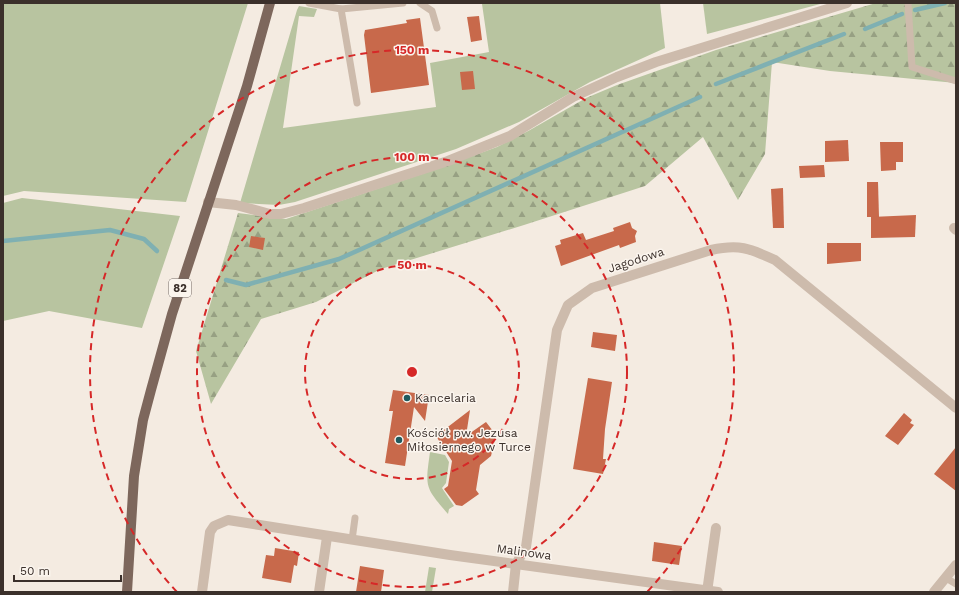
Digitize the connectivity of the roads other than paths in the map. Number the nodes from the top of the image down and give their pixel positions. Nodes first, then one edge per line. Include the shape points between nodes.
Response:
1 (270, 3) edge
2 (309, 3) edge
3 (403, 3) edge
4 (420, 3) edge
5 (848, 3) edge
6 (908, 3) edge
7 (341, 9) junction
8 (437, 28) dead end
9 (956, 81) edge
10 (356, 103) dead end
11 (208, 202) junction
12 (956, 408) edge
13 (355, 518) dead end
14 (716, 528) dead end
15 (327, 537) junction
16 (352, 540) junction
17 (516, 564) junction
18 (956, 566) edge
19 (946, 578) junction
20 (956, 584) edge
21 (707, 591) edge
22 (125, 592) edge
23 (202, 592) edge
24 (319, 592) edge
25 (513, 592) edge
26 (718, 592) edge
27 (934, 592) edge

1 - 11 main road, 82 via 247,86
2 - 7 lane
3 - 7 lane
4 - 8 lane via 432,11
5 - 11 street via 656,62 573,97 510,136 448,161 304,208 282,214 270,214 236,205
6 - 9 lane via 912,67
7 - 10 lane
11 - 22 main road, 82 via 172,314 144,420 134,476
12 - 17 street, Jagodowa via 775,260 746,248 730,246 711,250 592,288 568,304 557,330 526,546
13 - 16 lane
14 - 21 street
15 - 16 street, Malinowa
15 - 23 street, Malinowa via 228,520 220,522 210,532
15 - 24 street
16 - 17 street, Malinowa
17 - 21 street, Malinowa
17 - 25 street, Jagodowa
18 - 19 street
19 - 20 lane
19 - 27 street
21 - 26 street, Malinowa

